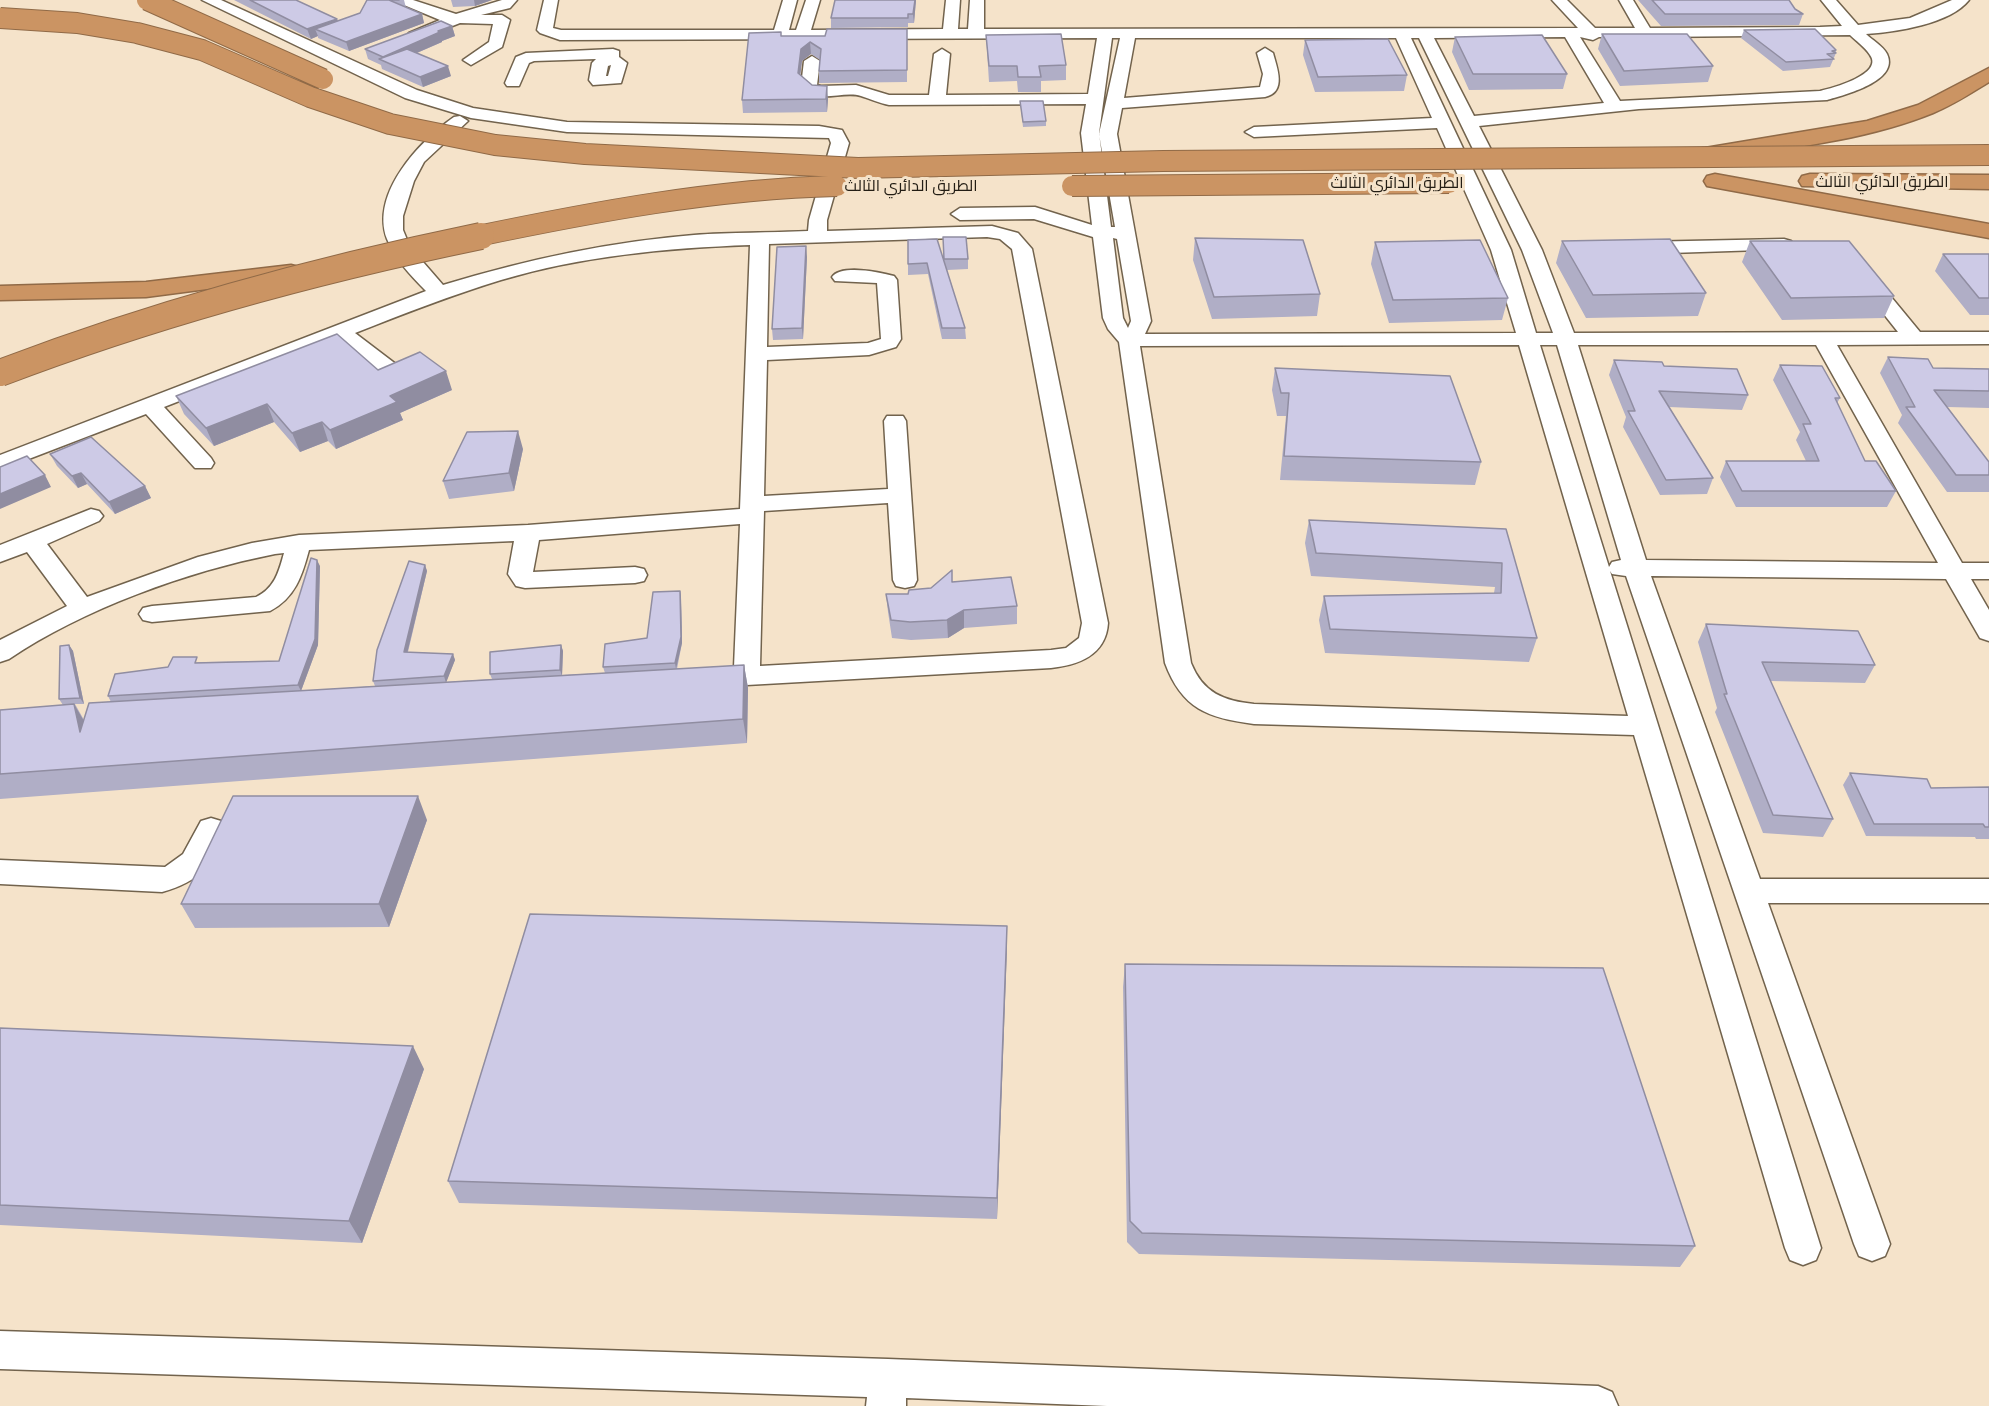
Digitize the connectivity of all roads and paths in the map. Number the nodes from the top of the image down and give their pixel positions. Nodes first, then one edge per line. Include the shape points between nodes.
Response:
1 (147, 0) edge
2 (209, 0) edge
3 (399, 0) edge
4 (510, 0) edge
5 (551, 0) edge
6 (790, 0) edge
7 (813, 0) edge
8 (952, 0) edge
9 (977, 0) edge
10 (1559, 0) edge
11 (1626, 0) edge
12 (1828, 0) edge
13 (1962, 0) edge
14 (0, 18) edge
15 (459, 20) junction
16 (1854, 31) junction
17 (1402, 33) junction
18 (1425, 33) junction
19 (950, 34) junction
20 (1106, 34) junction
21 (1128, 34) junction
22 (1570, 34) junction
23 (1593, 34) junction
24 (619, 35) junction
25 (780, 35) junction
26 (801, 35) junction
27 (976, 35) junction
28 (1647, 35) junction
29 (394, 43) edge
30 (1265, 53) dead end
31 (942, 54) dead end
32 (361, 55) dead end
33 (471, 60) dead end
34 (812, 61) edge
35 (340, 62) junction
36 (1989, 74) edge
37 (513, 83) dead end
38 (937, 99) junction
39 (1093, 99) junction
40 (1113, 104) junction
41 (1616, 107) junction
42 (471, 113) junction
43 (1470, 122) junction
44 (1444, 123) junction
45 (1254, 132) dead end
46 (1989, 155) edge
47 (1671, 159) junction
48 (1163, 161) junction
49 (1691, 181) dead end
50 (1715, 181) junction
51 (1525, 182) dead end
52 (1989, 182) edge
53 (1015, 186) dead end
54 (1051, 186) dead end
55 (817, 229) junction
56 (1989, 231) edge
57 (1102, 233) junction
58 (1125, 233) junction
59 (760, 239) junction
60 (1800, 245) edge
61 (1626, 248) edge
62 (1556, 249) dead end
63 (1501, 250) junction
64 (1532, 250) junction
65 (361, 261) junction
66 (1857, 267) edge
67 (842, 277) dead end
68 (0, 293) edge
69 (439, 293) junction
70 (340, 331) junction
71 (1529, 338) junction
72 (1565, 338) junction
73 (1823, 338) junction
74 (1914, 338) junction
75 (1989, 338) edge
76 (1129, 340) junction
77 (756, 354) junction
78 (0, 373) edge
79 (393, 373) edge
80 (149, 404) junction
81 (895, 421) dead end
82 (0, 463) edge
83 (203, 463) dead end
84 (900, 495) junction
85 (751, 510) junction
86 (91, 516) dead end
87 (528, 533) junction
88 (32, 541) junction
89 (299, 543) junction
90 (0, 554) edge
91 (1598, 567) junction
92 (1636, 568) junction
93 (1955, 571) junction
94 (1989, 571) edge
95 (635, 575) dead end
96 (905, 580) dead end
97 (82, 608) junction
98 (152, 614) dead end
99 (1989, 632) edge
100 (0, 653) edge
101 (747, 676) junction
102 (688, 680) edge
103 (1645, 726) junction
104 (211, 830) dead end
105 (0, 872) edge
106 (1749, 891) junction
107 (1989, 891) edge
108 (1872, 1244) dead end
109 (1803, 1248) dead end
110 (0, 1350) edge
111 (887, 1392) edge
112 (1598, 1406) edge

1 - 48 highway, bridge via 394,110 516,138 621,150 972,153
2 - 35 street
3 - 15 street
4 - 15 street
5 - 24 street via 545,27 548,33
6 - 25 street
7 - 26 street
8 - 19 street
9 - 27 street
10 - 23 street
11 - 28 street
12 - 16 street
13 - 16 street via 1910,22
14 - 48 highway, الطريق الدائري الثالث, bridge via 77,23 172,41 366,116 483,143 585,154 858,168
15 - 29 street
15 - 33 street via 502,20 496,44
16 - 28 street
16 - 41 street via 1879,54 1881,63 1867,79 1834,93
17 - 18 street
17 - 21 street
17 - 44 street
18 - 22 street
18 - 43 street
19 - 26 street
19 - 27 street
20 - 21 street
20 - 27 street
20 - 39 street
21 - 40 street
22 - 23 street
22 - 41 street
23 - 28 street
24 - 25 street
24 - 37 street via 613,57 532,56 522,60
25 - 26 street
30 - 40 street via 1272,82 1265,92
31 - 38 street
32 - 35 street
34 - 38 street via 812,89 865,90 883,100
35 - 42 street via 411,94
36 - 47 highway, bridge via 1945,100 1901,117 1845,131
38 - 39 street
39 - 57 street via 1091,156
40 - 58 street via 1108,134
41 - 43 street
42 - 55 street via 567,127 836,134 840,143
42 - 69 street via 418,155 405,178 394,215 398,243
43 - 64 street
44 - 45 street
44 - 63 street
46 - 47 highway, الطريق الدائري الثالث, bridge
47 - 48 highway, الطريق الدائري الثالث, bridge
49 - 50 highway, الطريق الدائري الثالث
50 - 52 highway, الطريق الدائري الثالث
50 - 56 highway
51 - 54 highway, الطريق الدائري الثالث, bridge
53 - 65 highway, الطريق الدائري الثالث, bridge via 804,186 613,211
55 - 57 street via 1019,212
55 - 59 street
55 - 101 street via 987,231 1009,235 1019,244 1095,634 1091,644 1067,657
57 - 58 street
57 - 76 street via 1115,324
58 - 76 street via 1141,321
59 - 69 street via 695,241 563,259
59 - 77 street
60 - 61 street
62 - 64 street
63 - 64 street
63 - 71 street
64 - 72 street
65 - 68 highway, bridge via 208,284 61,294
65 - 78 highway, bridge via 134,324
66 - 74 street
67 - 77 street via 873,276 887,280 889,343 868,349
69 - 70 street
70 - 79 street
70 - 80 street
71 - 72 street
71 - 76 street
71 - 91 street
72 - 73 street
72 - 92 street
73 - 74 street
73 - 93 street
74 - 75 street
76 - 103 street via 1178,663 1184,683 1200,699 1225,711 1254,714
77 - 85 street
80 - 82 street
80 - 83 street
81 - 84 street
84 - 85 street
84 - 96 street
85 - 87 street
85 - 101 street
86 - 88 street
87 - 89 street
87 - 95 street via 520,574 525,580
88 - 90 street
88 - 97 street
89 - 97 street via 238,552
89 - 98 street via 285,586 273,601 261,606
91 - 92 street
91 - 103 street
92 - 93 street
92 - 106 street
93 - 94 street
93 - 99 street
97 - 100 street
101 - 102 street
103 - 109 street
104 - 105 street via 192,866 173,878
106 - 107 street
106 - 108 street
110 - 111 street
111 - 112 street

